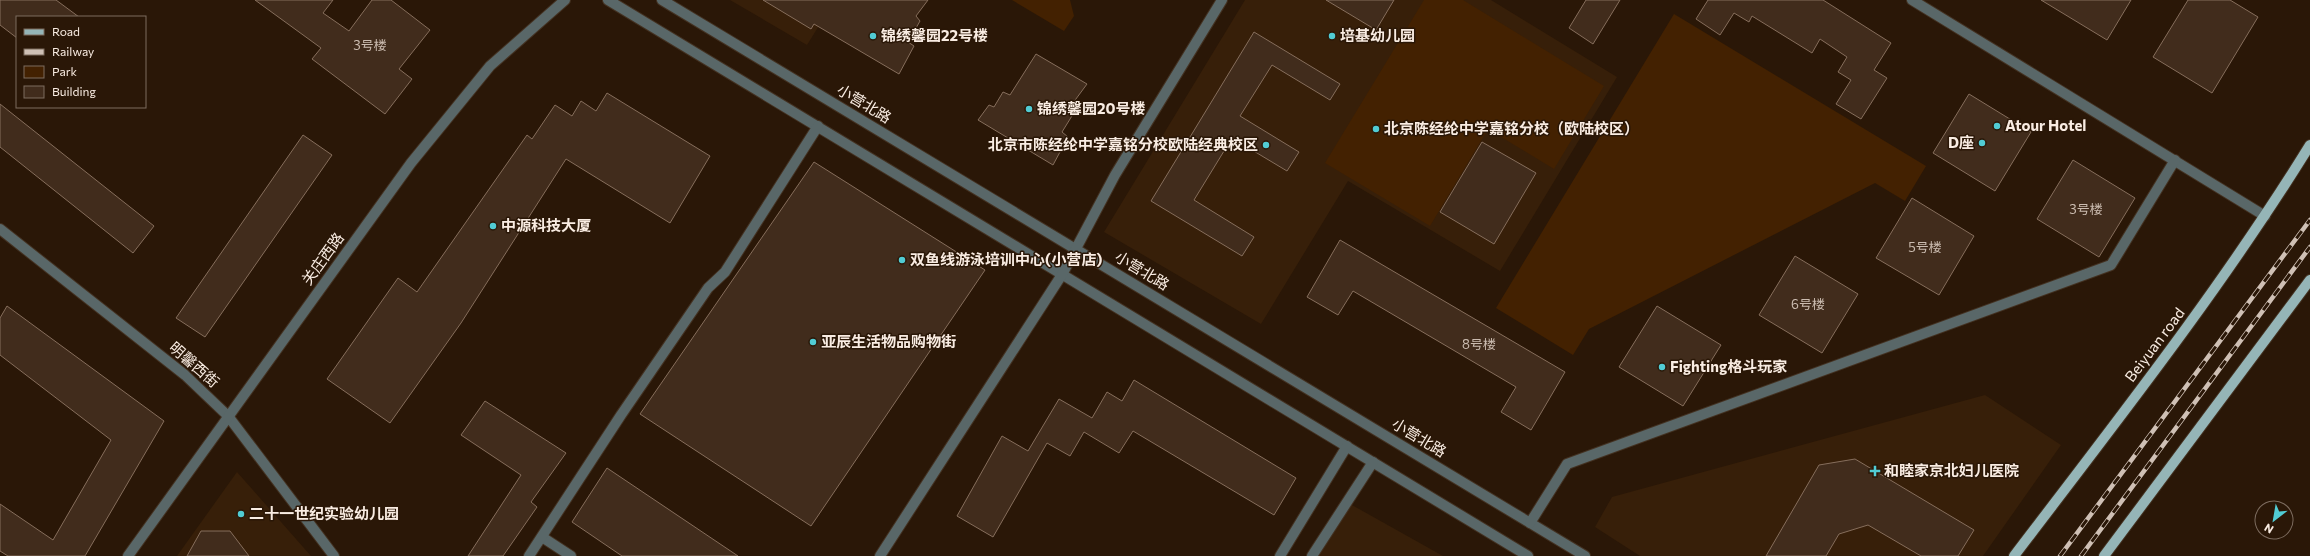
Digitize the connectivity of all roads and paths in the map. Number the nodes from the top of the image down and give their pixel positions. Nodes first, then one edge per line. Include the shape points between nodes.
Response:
1 (565, 0) edge
2 (608, 0) edge
3 (662, 0) edge
4 (1222, 0) edge
5 (1912, 0) edge
6 (818, 126) junction
7 (2310, 145) edge
8 (2174, 160) junction
9 (2265, 216) junction
10 (0, 229) edge
11 (1075, 249) junction
12 (1063, 273) junction
13 (2310, 280) edge
14 (228, 416) junction
15 (1347, 446) junction
16 (1373, 462) junction
17 (1530, 523) junction
18 (542, 537) junction
19 (128, 556) edge
20 (334, 556) edge
21 (529, 556) edge
22 (571, 556) edge
23 (880, 556) edge
24 (1280, 556) edge
25 (1312, 556) edge
26 (1528, 556) edge
27 (1585, 556) edge
28 (2014, 556) edge
29 (2104, 556) edge

1 - 14 street, 关庄西路 via 490,66 411,163
2 - 6 street
3 - 11 street, 小营北路
4 - 11 street via 1115,175
5 - 8 street
6 - 12 street
6 - 18 street via 724,272 708,288
7 - 9 main road, Beiyuan road
8 - 9 street
8 - 17 street via 2111,265 1567,464
9 - 28 main road, Beiyuan road via 2184,334
10 - 14 street, 明馨西街 via 185,375
11 - 12 street
11 - 17 street, 小营北路
12 - 15 street
12 - 23 street
13 - 29 main road
14 - 19 street, 关庄西路
14 - 20 street, 明馨西街
15 - 16 street
15 - 24 street
16 - 25 street
16 - 26 street
17 - 27 street, 小营北路
18 - 21 street
18 - 22 street

